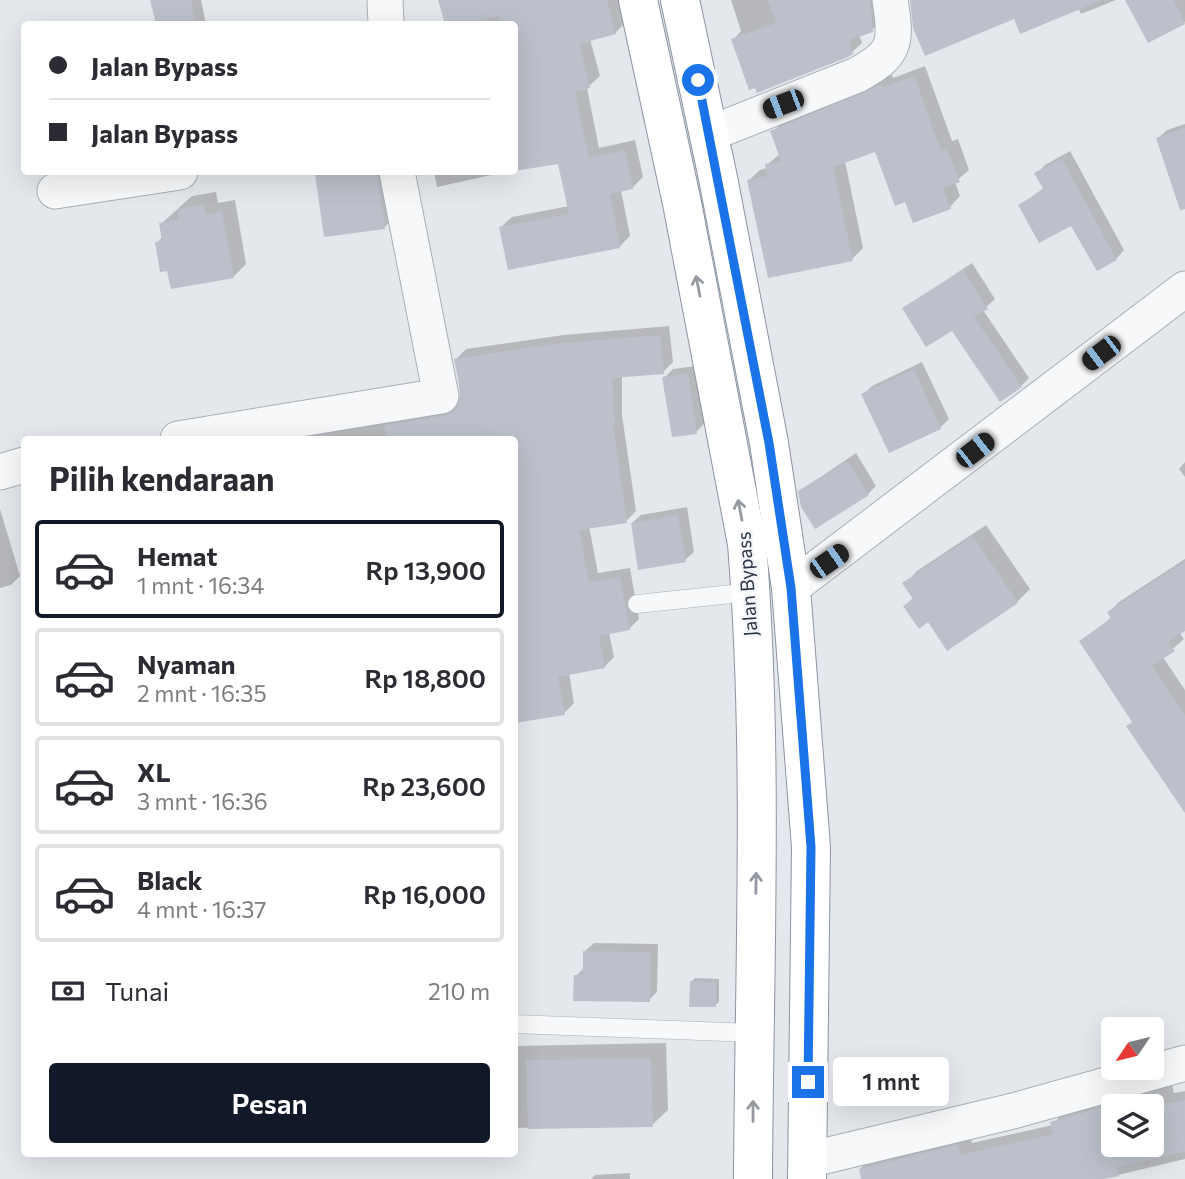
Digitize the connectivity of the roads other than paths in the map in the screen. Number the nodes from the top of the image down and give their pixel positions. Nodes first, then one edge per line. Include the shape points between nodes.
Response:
1 (385, 0) edge
2 (680, 0) edge
3 (890, 0) edge
4 (651, 3) edge
5 (386, 21) edge
6 (709, 134) junction
7 (160, 175) edge
8 (398, 175) edge
9 (55, 191) dead end
10 (1185, 289) edge
11 (195, 436) edge
12 (21, 466) edge
13 (0, 472) edge
14 (791, 588) junction
15 (751, 592) junction
16 (637, 604) dead end
17 (518, 1024) edge
18 (754, 1033) junction
19 (1185, 1063) edge
20 (807, 1170) edge
21 (753, 1179) edge

1 - 5 street
2 - 6 highway, Jalan Bypass
3 - 6 street via 894,39 889,55 878,64
15 -> 4 highway, Jalan Bypass via 747,544 682,203
6 - 14 highway, Jalan Bypass via 769,443
7 - 9 street
8 - 11 street via 441,396
10 - 14 street
12 - 13 street
14 - 20 highway, Jalan Bypass via 811,847
15 - 16 lane
18 -> 15 highway, Jalan Bypass via 757,852
17 - 18 lane
21 -> 18 highway, Jalan Bypass
19 - 20 street

